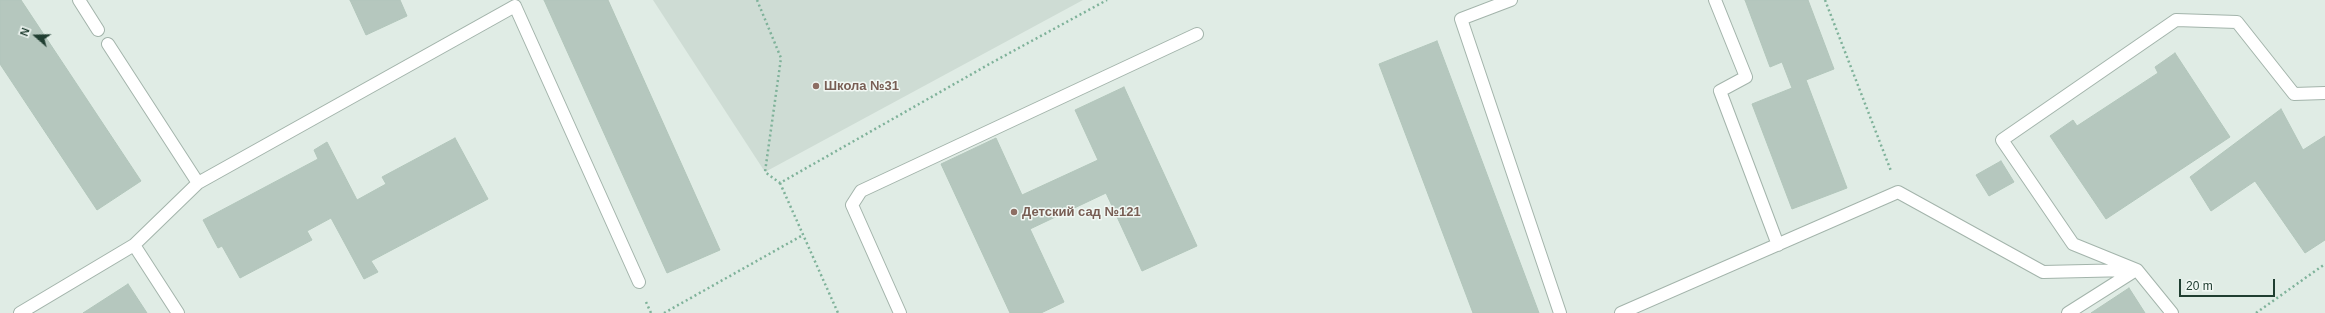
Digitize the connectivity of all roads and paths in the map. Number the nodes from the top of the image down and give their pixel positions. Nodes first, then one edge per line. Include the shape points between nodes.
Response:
1 (79, 0) edge
2 (758, 0) edge
3 (1107, 0) edge
4 (1511, 0) edge
5 (1716, 0) edge
6 (1825, 0) edge
7 (98, 30) dead end
8 (1197, 34) dead end
9 (108, 44) dead end
10 (2325, 93) edge
11 (198, 183) junction
12 (780, 183) junction
13 (1898, 192) junction
14 (803, 235) junction
15 (134, 245) junction
16 (1778, 245) junction
17 (2325, 264) edge
18 (2137, 270) junction
19 (639, 282) dead end
20 (20, 313) edge
21 (178, 313) edge
22 (664, 313) edge
23 (838, 313) edge
24 (900, 313) edge
25 (1560, 313) edge
26 (1621, 313) edge
27 (2068, 313) edge
28 (2172, 313) edge
29 (2256, 313) edge

1 - 7 street
2 - 12 path via 781,58 765,172
3 - 12 path
4 - 25 street via 1461,19
5 - 16 street via 1746,77 1720,91
6 - 13 path
8 - 24 street via 861,191 852,205
9 - 11 street
10 - 18 street via 2294,94 2237,22 2176,20 2002,140 2073,244
11 - 15 street
11 - 19 street via 515,6
12 - 14 path
13 - 16 street
13 - 18 street via 2043,272
14 - 22 path
14 - 23 path
15 - 20 street
15 - 21 street
16 - 26 street
17 - 29 path
18 - 27 street
18 - 28 street

